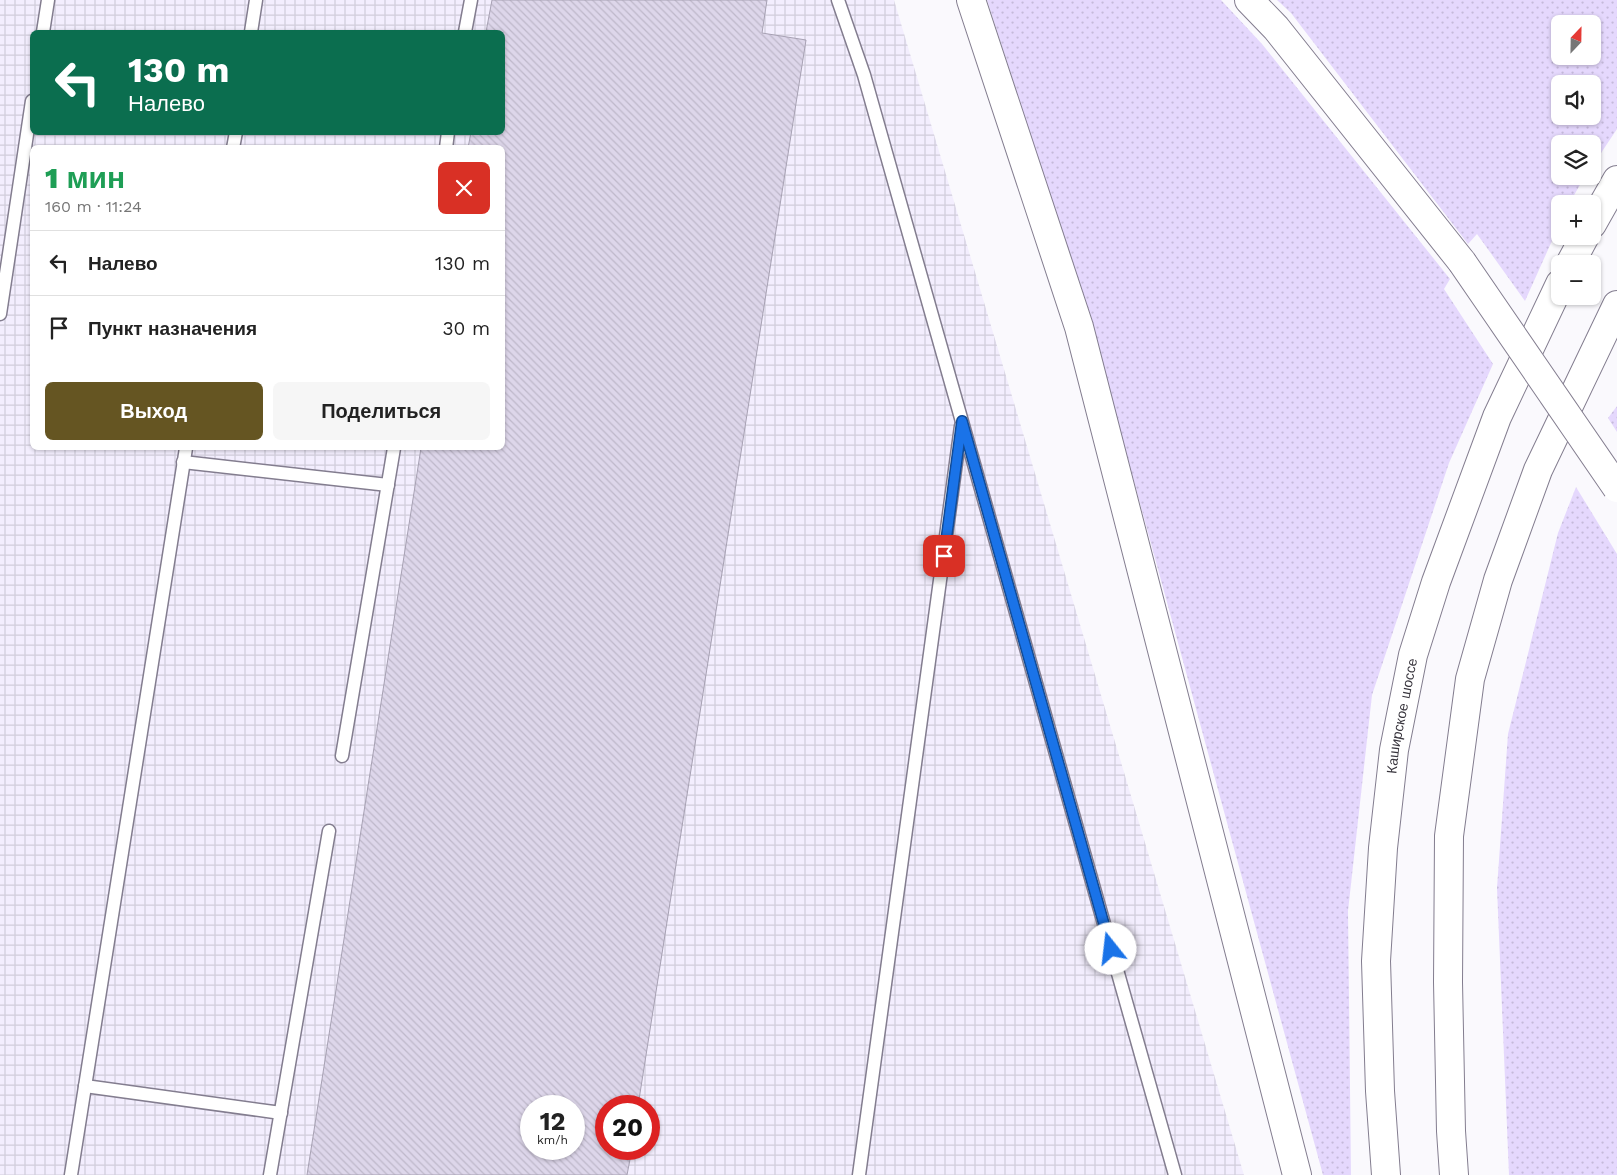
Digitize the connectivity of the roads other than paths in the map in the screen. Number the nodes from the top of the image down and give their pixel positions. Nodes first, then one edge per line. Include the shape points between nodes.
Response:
1 (48, 0) edge
2 (256, 0) edge
3 (471, 0) edge
4 (838, 0) edge
5 (971, 0) edge
6 (1249, 0) edge
7 (43, 30) edge
8 (251, 30) edge
9 (465, 30) edge
10 (30, 114) edge
11 (1617, 180) edge
12 (1601, 208) edge
13 (1551, 303) edge
14 (1617, 305) edge
15 (0, 314) edge
16 (962, 421) junction
17 (186, 450) edge
18 (394, 450) edge
19 (184, 462) junction
20 (388, 485) junction
21 (1617, 488) edge
22 (342, 756) dead end
23 (329, 831) dead end
24 (85, 1086) junction
25 (281, 1113) junction
26 (71, 1175) edge
27 (270, 1175) edge
28 (859, 1175) edge
29 (1175, 1175) edge
30 (1297, 1175) edge
31 (1386, 1175) edge
32 (1454, 1175) edge

1 - 7 lane
2 - 8 lane
3 - 9 lane
4 - 16 lane via 864,75
5 - 30 main road via 1079,327
6 - 21 main road, bridge via 1276,28 1462,262
10 - 15 lane
11 - 12 main road
13 - 31 main road, Каширское шоссе via 1497,417 1436,582 1413,655 1394,750 1383,848 1376,962
14 - 32 main road via 1538,470 1498,580 1470,679 1449,836 1448,1002
16 - 28 lane
16 - 29 lane
17 - 19 lane
18 - 20 lane
19 - 20 lane
19 - 24 lane
20 - 22 lane
23 - 25 lane
24 - 25 lane
24 - 26 lane
25 - 27 lane

